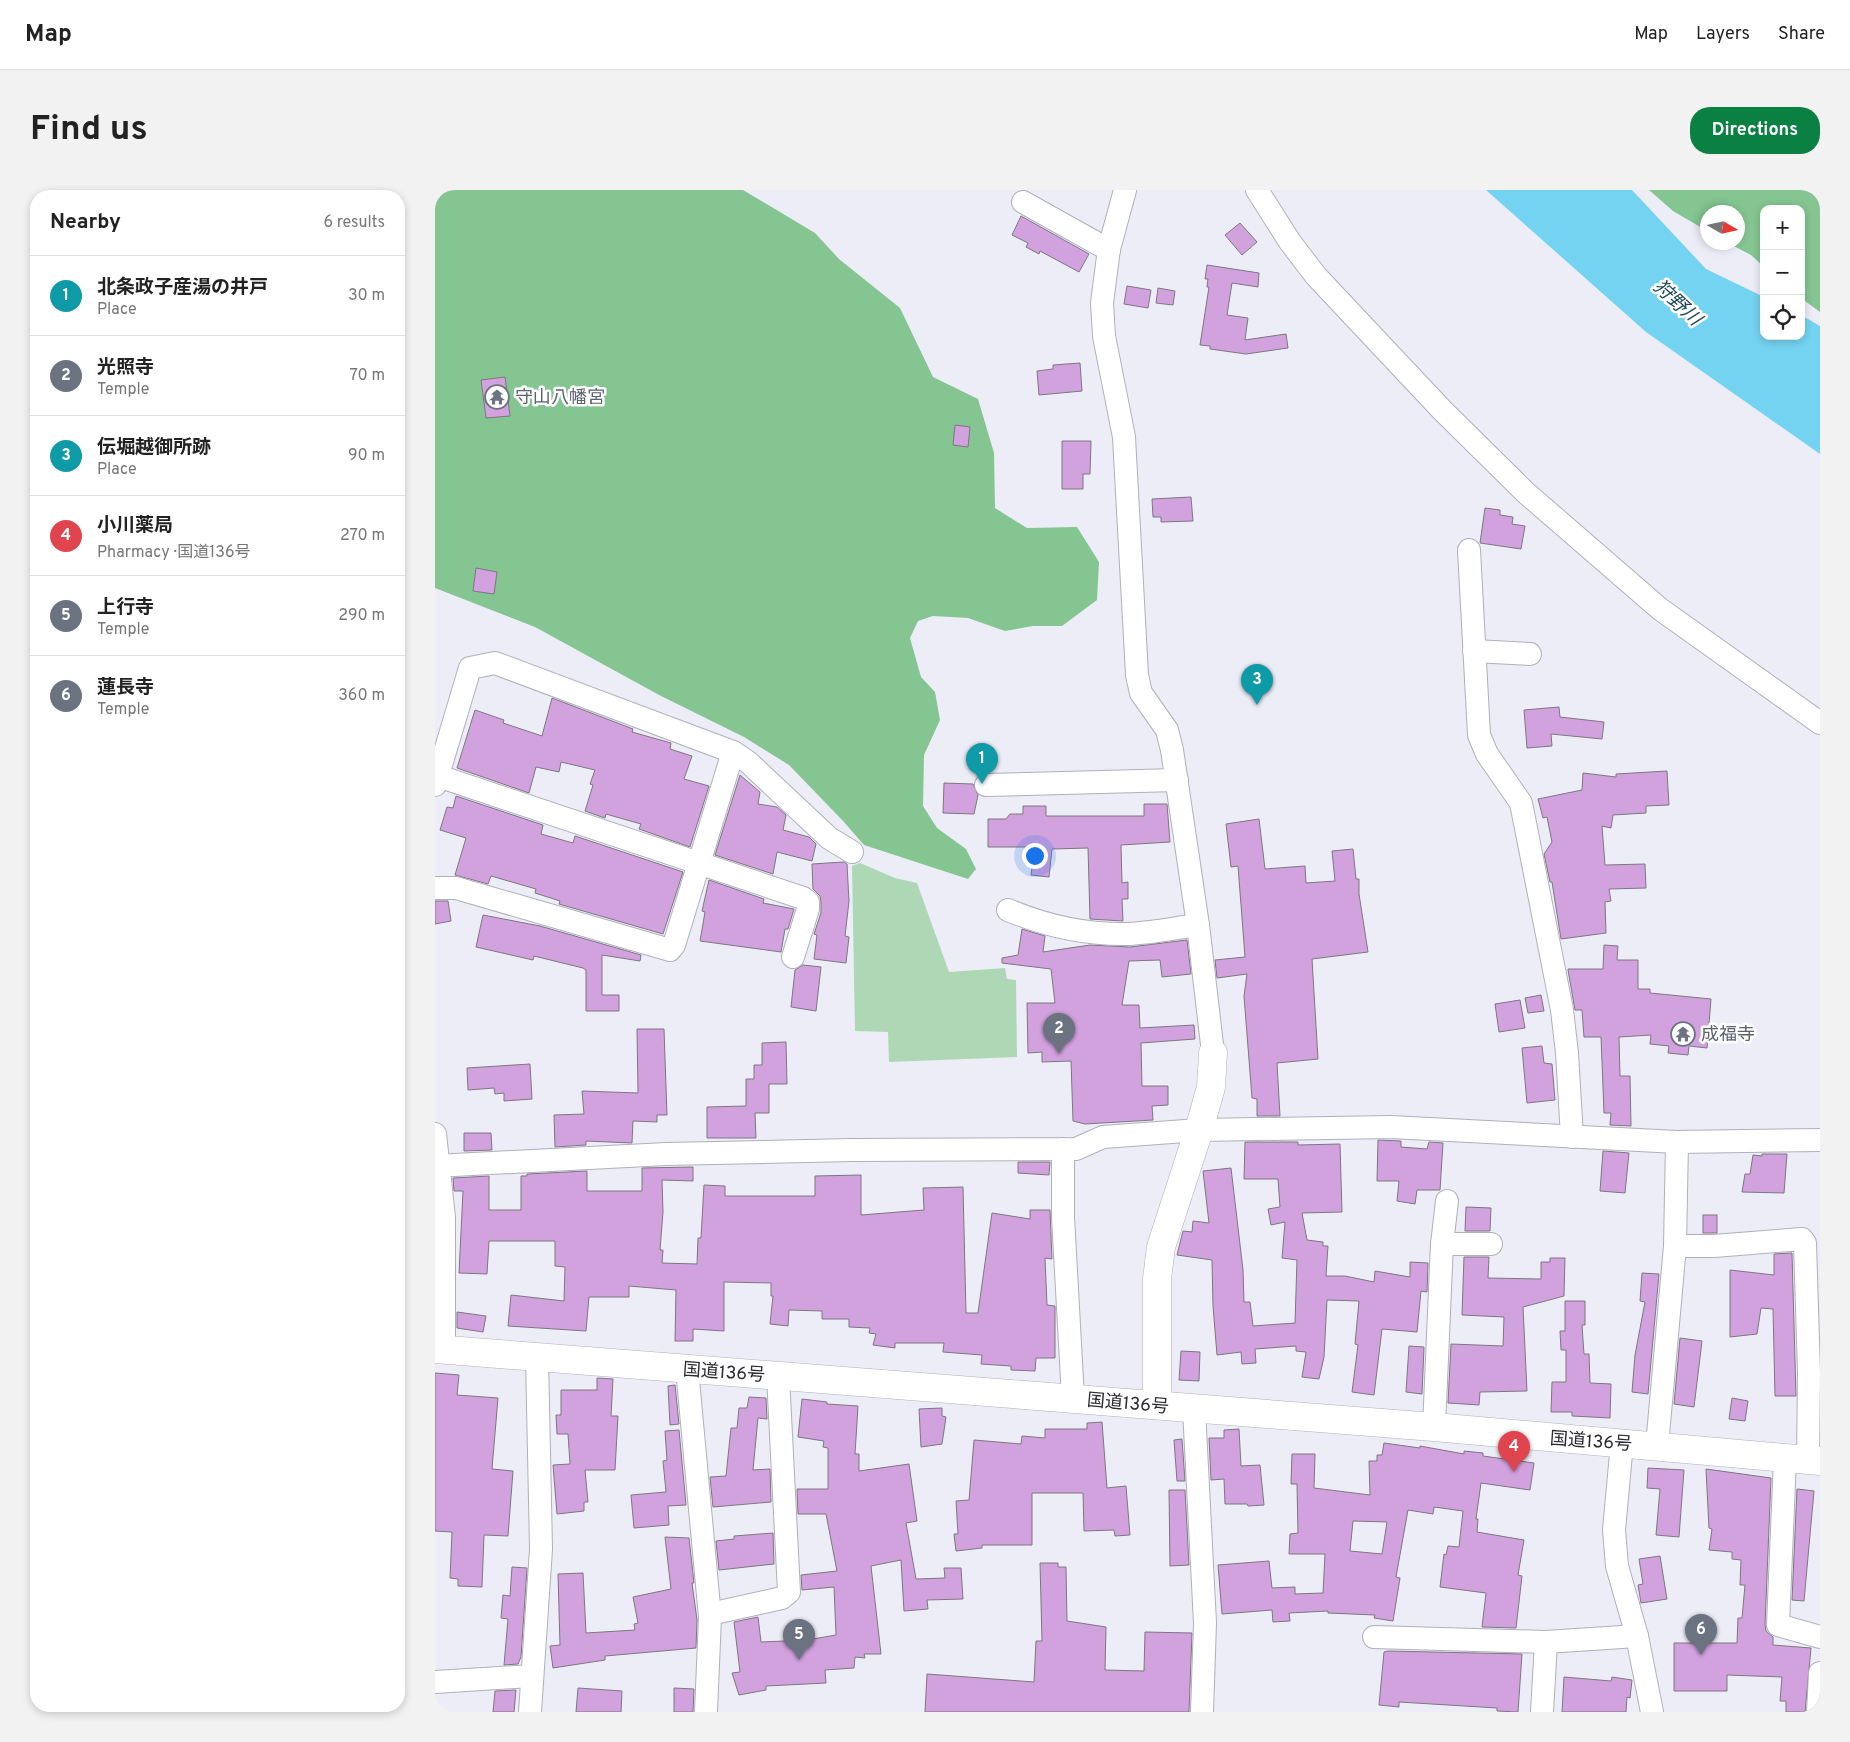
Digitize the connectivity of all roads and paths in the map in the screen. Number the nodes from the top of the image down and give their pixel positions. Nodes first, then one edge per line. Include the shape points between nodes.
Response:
1 (1125, 190) edge
2 (1257, 190) edge
3 (1023, 202) dead end
4 (1109, 250) junction
5 (1469, 550) dead end
6 (1474, 651) junction
7 (1531, 654) dead end
8 (1820, 723) edge
9 (733, 752) junction
10 (437, 780) edge
11 (1177, 780) junction
12 (986, 785) dead end
13 (852, 852) dead end
14 (699, 865) junction
15 (435, 888) edge
16 (1008, 910) dead end
17 (1198, 925) junction
18 (793, 957) dead end
19 (1213, 1053) joint
20 (1199, 1130) junction
21 (435, 1134) edge
22 (1572, 1137) junction
23 (1820, 1140) edge
24 (1677, 1142) junction
25 (1063, 1149) junction
26 (437, 1166) edge
27 (1447, 1202) dead end
28 (1442, 1244) junction
29 (1491, 1244) dead end
30 (1675, 1246) junction
31 (440, 1349) edge
32 (537, 1357) junction
33 (687, 1369) junction
34 (779, 1376) junction
35 (1073, 1398) junction
36 (1157, 1405) junction
37 (1194, 1409) junction
38 (1434, 1427) junction
39 (1622, 1443) junction
40 (1657, 1446) junction
41 (1804, 1460) edge
42 (710, 1614) junction
43 (1637, 1636) junction
44 (1374, 1637) dead end
45 (1820, 1637) edge
46 (1546, 1642) junction
47 (1820, 1673) edge
48 (531, 1676) junction
49 (435, 1682) edge
50 (530, 1712) edge
51 (707, 1712) edge
52 (1202, 1712) edge
53 (1542, 1712) edge
54 (1652, 1712) edge
55 (1818, 1712) edge

1 - 4 street
2 - 8 street via 1316,276 1442,410 1525,492 1660,609
3 - 4 street
4 - 11 street via 1103,320 1123,437 1137,676 1141,692 1167,730
5 - 6 street
6 - 7 street
6 - 22 street via 1479,735 1487,754 1521,803 1527,831 1562,1010
9 - 10 street via 495,663 470,668
9 - 13 street via 748,762 829,838
9 - 14 street
10 - 14 street
11 - 12 street
11 - 17 street
14 - 15 street via 674,944 666,950 456,888
14 - 18 street via 808,902 809,909
16 - 17 street via 1067,929 1102,934 1130,934
17 - 19 street
19 - 20 main road via 1211,1087
20 - 22 street via 1391,1127
20 - 25 street via 1103,1137 1076,1149
20 - 36 main road via 1161,1247 1157,1279
21 - 26 street
22 - 24 street
23 - 24 street
24 - 30 street
25 - 26 street via 666,1154
25 - 35 street via 1063,1217
26 - 31 street via 444,1217
27 - 28 street
28 - 29 street
28 - 38 street
30 - 40 street
30 - 41 street via 1802,1239 1805,1244 1809,1373
31 - 32 main road, 国道136号
32 - 33 main road, 国道136号
32 - 48 street via 541,1549
33 - 34 main road, 国道136号
33 - 42 street
34 - 35 main road, 国道136号
34 - 42 street via 789,1592 782,1598
35 - 36 main road, 国道136号
36 - 37 main road, 国道136号
37 - 38 main road, 国道136号
37 - 52 street via 1205,1623
38 - 39 main road, 国道136号
39 - 40 main road, 国道136号
39 - 43 street via 1614,1530 1617,1566
40 - 41 main road, 国道136号
41 - 45 street via 1778,1625
42 - 51 street
43 - 46 street
43 - 54 street
44 - 46 street
46 - 53 street
47 - 55 street
48 - 49 street
48 - 50 street

